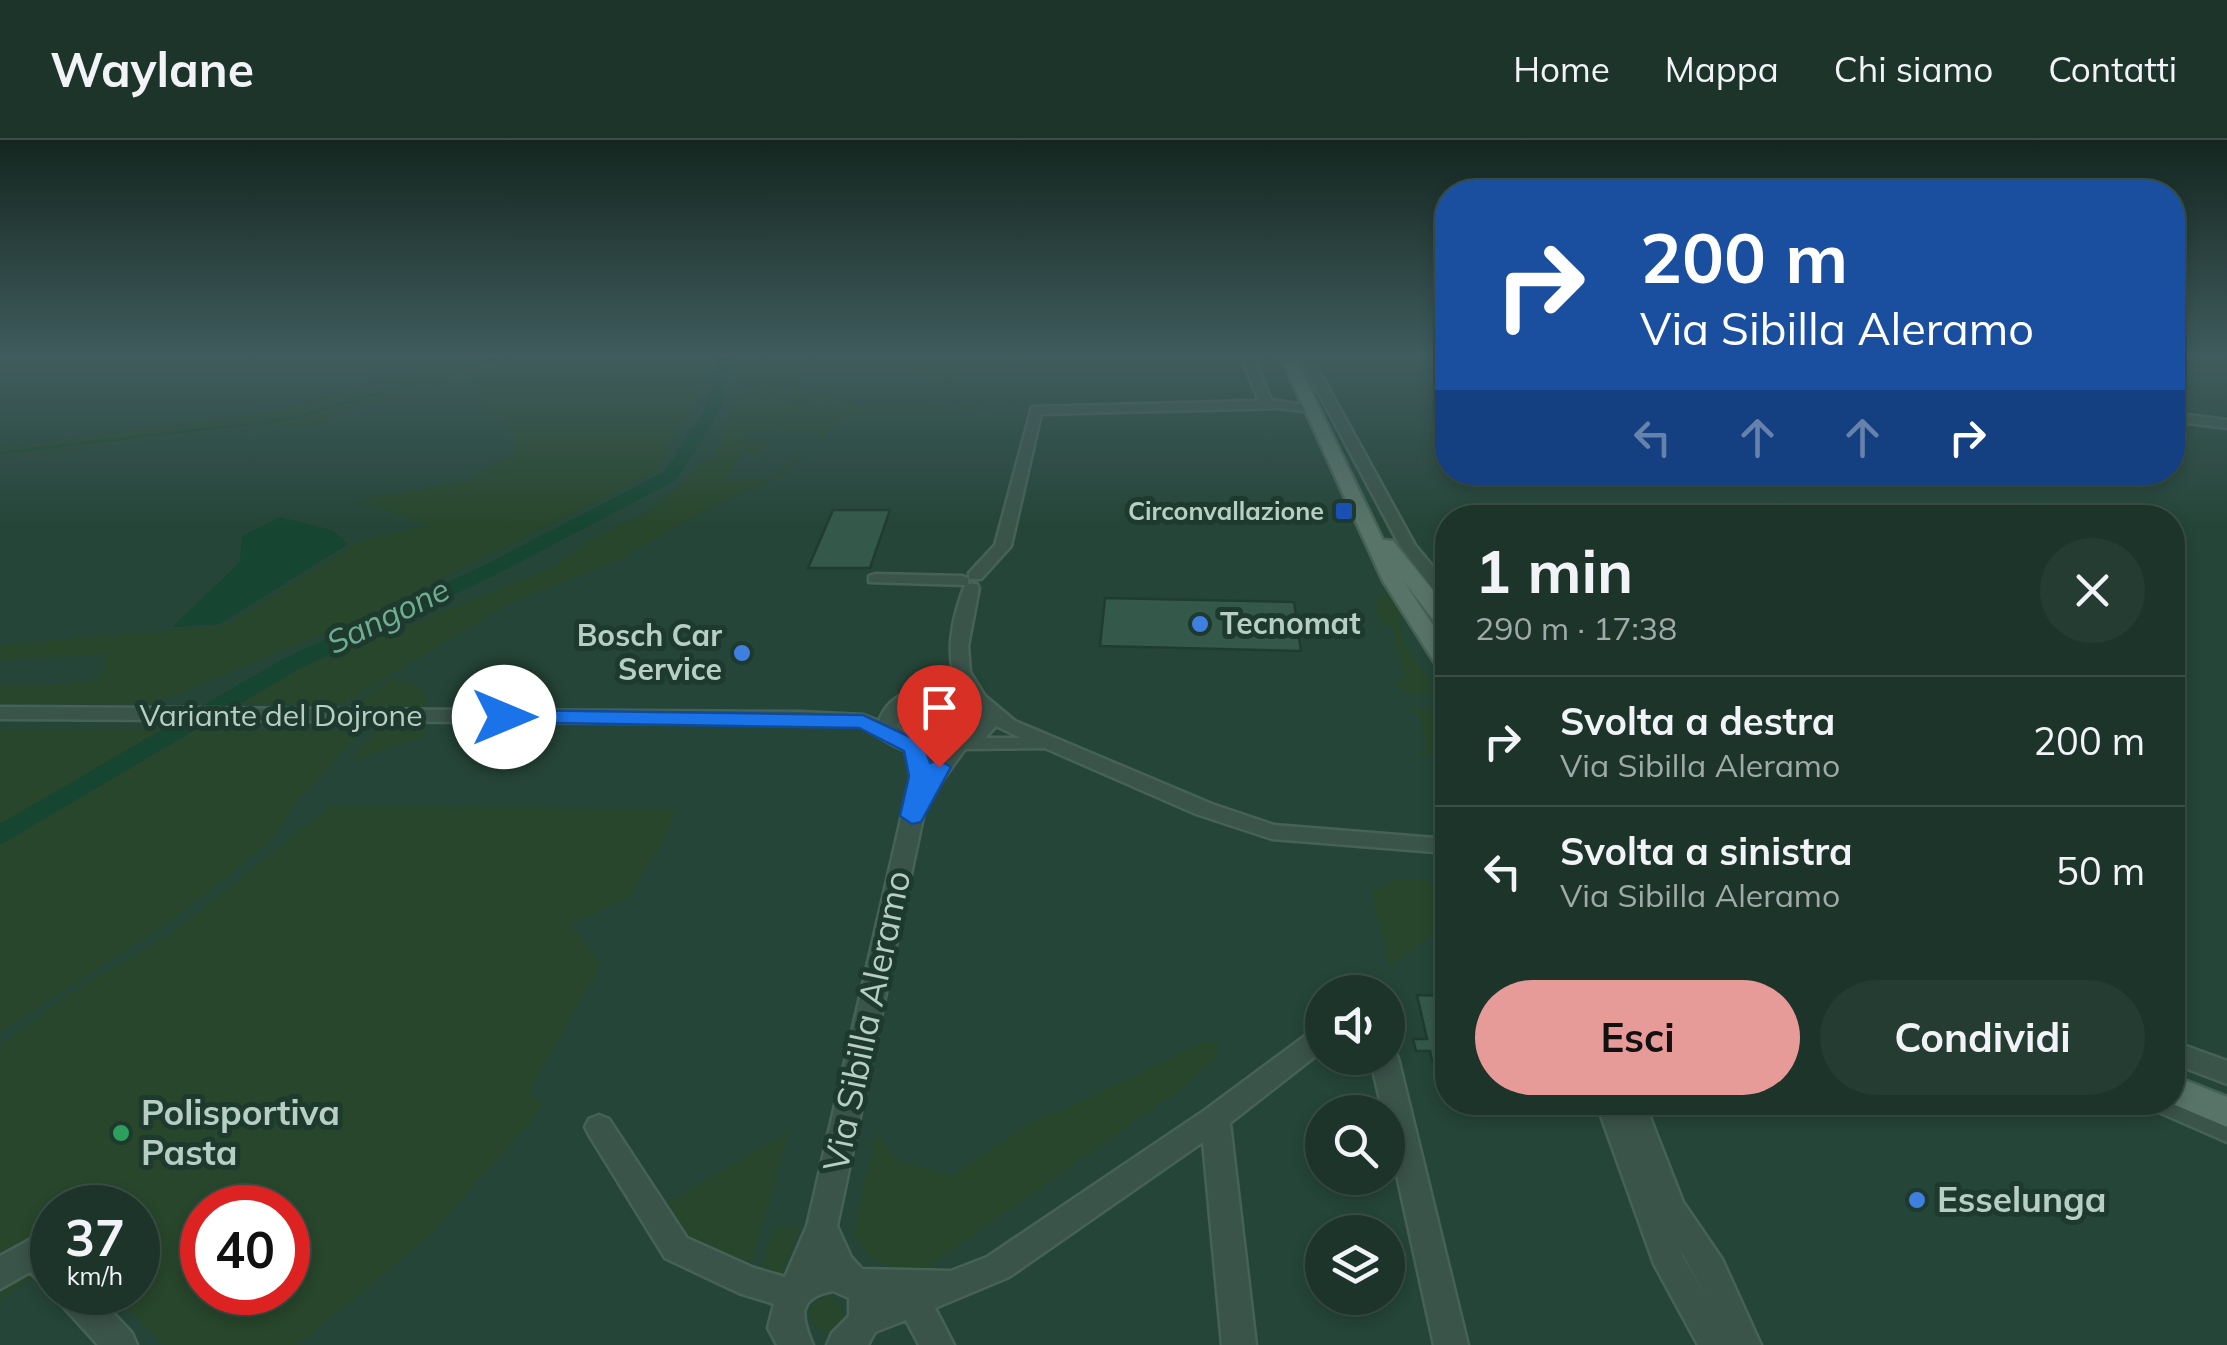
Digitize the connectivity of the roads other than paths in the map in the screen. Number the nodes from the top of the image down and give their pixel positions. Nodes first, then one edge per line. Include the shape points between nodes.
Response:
1 (1035, 414) edge
2 (1315, 414) edge
3 (1337, 414) edge
4 (2185, 418) edge
5 (2227, 424) edge
6 (1375, 536) junction
7 (874, 580) dead end
8 (1435, 580) edge
9 (969, 582) junction
10 (1435, 607) edge
11 (1435, 620) edge
12 (1435, 646) edge
13 (956, 660) junction
14 (920, 694) junction
15 (900, 703) junction
16 (983, 705) junction
17 (1, 713) edge
18 (802, 718) junction
19 (892, 736) junction
20 (959, 745) junction
21 (915, 748) junction
22 (1064, 750) junction
23 (912, 816) junction
24 (1294, 836) junction
25 (1435, 839) edge
26 (1410, 841) junction
27 (1435, 844) edge
28 (1435, 857) edge
29 (1305, 1049) edge
30 (2185, 1056) edge
31 (2227, 1073) edge
32 (1388, 1075) edge
33 (2185, 1078) edge
34 (2185, 1094) edge
35 (2227, 1096) edge
36 (2185, 1111) edge
37 (2227, 1112) edge
38 (1615, 1115) edge
39 (1635, 1115) edge
40 (1215, 1118) junction
41 (599, 1127) dead end
42 (2227, 1130) edge
43 (822, 1226) junction
44 (30, 1254) edge
45 (0, 1274) edge
46 (853, 1282) junction
47 (950, 1285) junction
48 (794, 1295) junction
49 (915, 1303) junction
50 (92, 1315) edge
51 (854, 1333) edge
52 (789, 1339) edge
53 (120, 1345) edge
54 (937, 1345) edge
55 (1239, 1345) edge
56 (1452, 1345) edge
57 (1716, 1345) edge
58 (1744, 1345) edge

1 - 9 street via 1004,546
2 - 6 main road
3 - 8 street via 1408,546
4 - 5 street
6 - 10 main road
6 - 11 main road
6 - 12 main road via 1393,581
7 - 9 street
9 - 13 street
13 - 14 street
13 - 16 street via 963,683
14 - 15 street, Variante del Dojrone
14 - 16 street via 947,691
15 - 18 street, Variante del Dojrone
15 - 19 street via 887,718
16 - 20 street, Via Sibilla Aleramo via 990,720
16 - 22 street
17 - 18 street, Variante del Dojrone
18 - 19 street, Variante del Dojrone via 863,722
19 - 21 street, Variante del Dojrone
20 - 21 street
20 - 22 street via 1019,741
20 - 23 street, Via Sibilla Aleramo
21 - 23 street, Via Sibilla Aleramo via 921,776
22 - 24 street via 1204,809
23 - 43 street, Via Sibilla Aleramo
24 - 26 street
24 - 28 street via 1350,850
25 - 26 street
26 - 27 street
29 - 40 street
30 - 31 street
32 - 56 street
33 - 35 main road
34 - 37 main road
36 - 42 street
38 - 57 street via 1670,1264
39 - 58 street via 1671,1209 1711,1269
40 - 47 street via 998,1267
40 - 55 street
41 - 48 street via 676,1248
43 - 46 street
43 - 48 street, Via Sibilla Aleramo
44 - 45 street
46 - 47 street
46 - 48 street via 815,1279
46 - 51 street via 865,1296
47 - 49 street
48 - 52 street, Via Sibilla Aleramo via 786,1314
49 - 51 street
49 - 54 street
50 - 53 street

